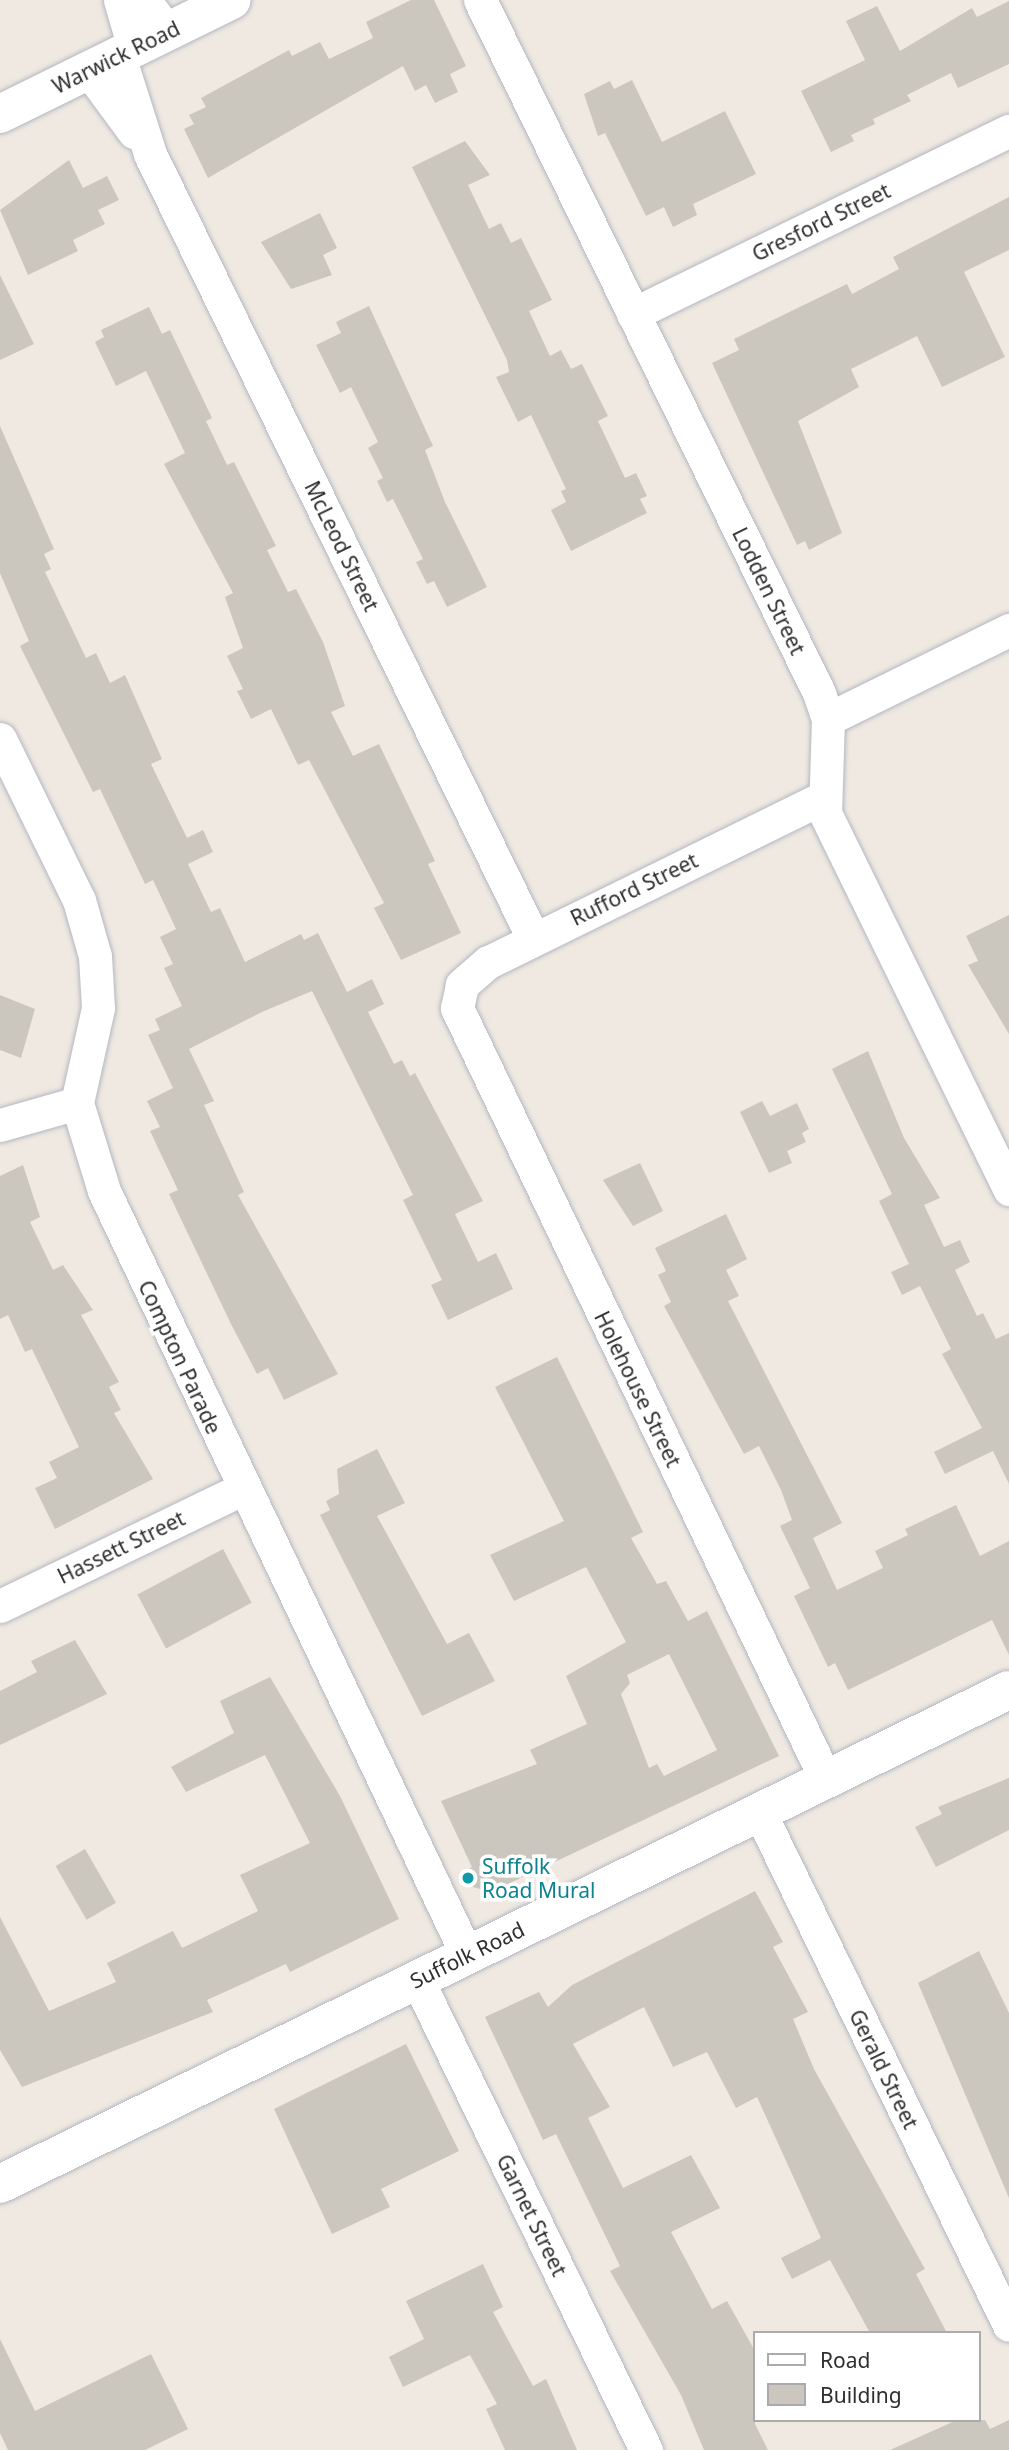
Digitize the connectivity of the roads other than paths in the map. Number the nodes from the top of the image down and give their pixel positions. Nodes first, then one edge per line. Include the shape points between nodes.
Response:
1 (120, 0) edge
2 (144, 0) edge
3 (232, 0) edge
4 (481, 1) edge
5 (127, 52) junction
6 (0, 114) edge
7 (1009, 131) edge
8 (633, 314) junction
9 (1009, 630) edge
10 (828, 719) junction
11 (0, 739) edge
12 (822, 798) junction
13 (533, 938) junction
14 (458, 995) joint
15 (77, 1103) junction
16 (0, 1125) edge
17 (1009, 1189) edge
18 (242, 1489) junction
19 (0, 1606) edge
20 (1009, 1690) edge
21 (826, 1780) junction
22 (760, 1812) junction
23 (467, 1955) junction
24 (417, 1979) junction
25 (0, 2184) edge
26 (1009, 2325) edge
27 (646, 2450) edge

1 - 5 street, McLeod Street
2 - 5 street
3 - 5 street, Warwick Road
4 - 8 street, Lodden Street
5 - 6 street, Warwick Road
5 - 13 street, McLeod Street via 150,154
7 - 8 street, Gresford Street
8 - 10 street, Lodden Street
9 - 10 street
10 - 12 street
11 - 15 street via 75,890 95,956 98,1008
12 - 13 street, Rufford Street
12 - 17 street
13 - 14 street, Rufford Street via 477,969
14 - 21 street, Holehouse Street via 460,1020
15 - 16 street
15 - 18 street, Compton Parade via 117,1223
18 - 19 street, Hassett Street
18 - 23 street, Compton Parade
20 - 21 street, Suffolk Road
21 - 22 street, Suffolk Road
22 - 23 street, Suffolk Road
22 - 26 street, Gerald Street
23 - 24 street, Suffolk Road
24 - 25 street, Suffolk Road
24 - 27 street, Garnet Street

